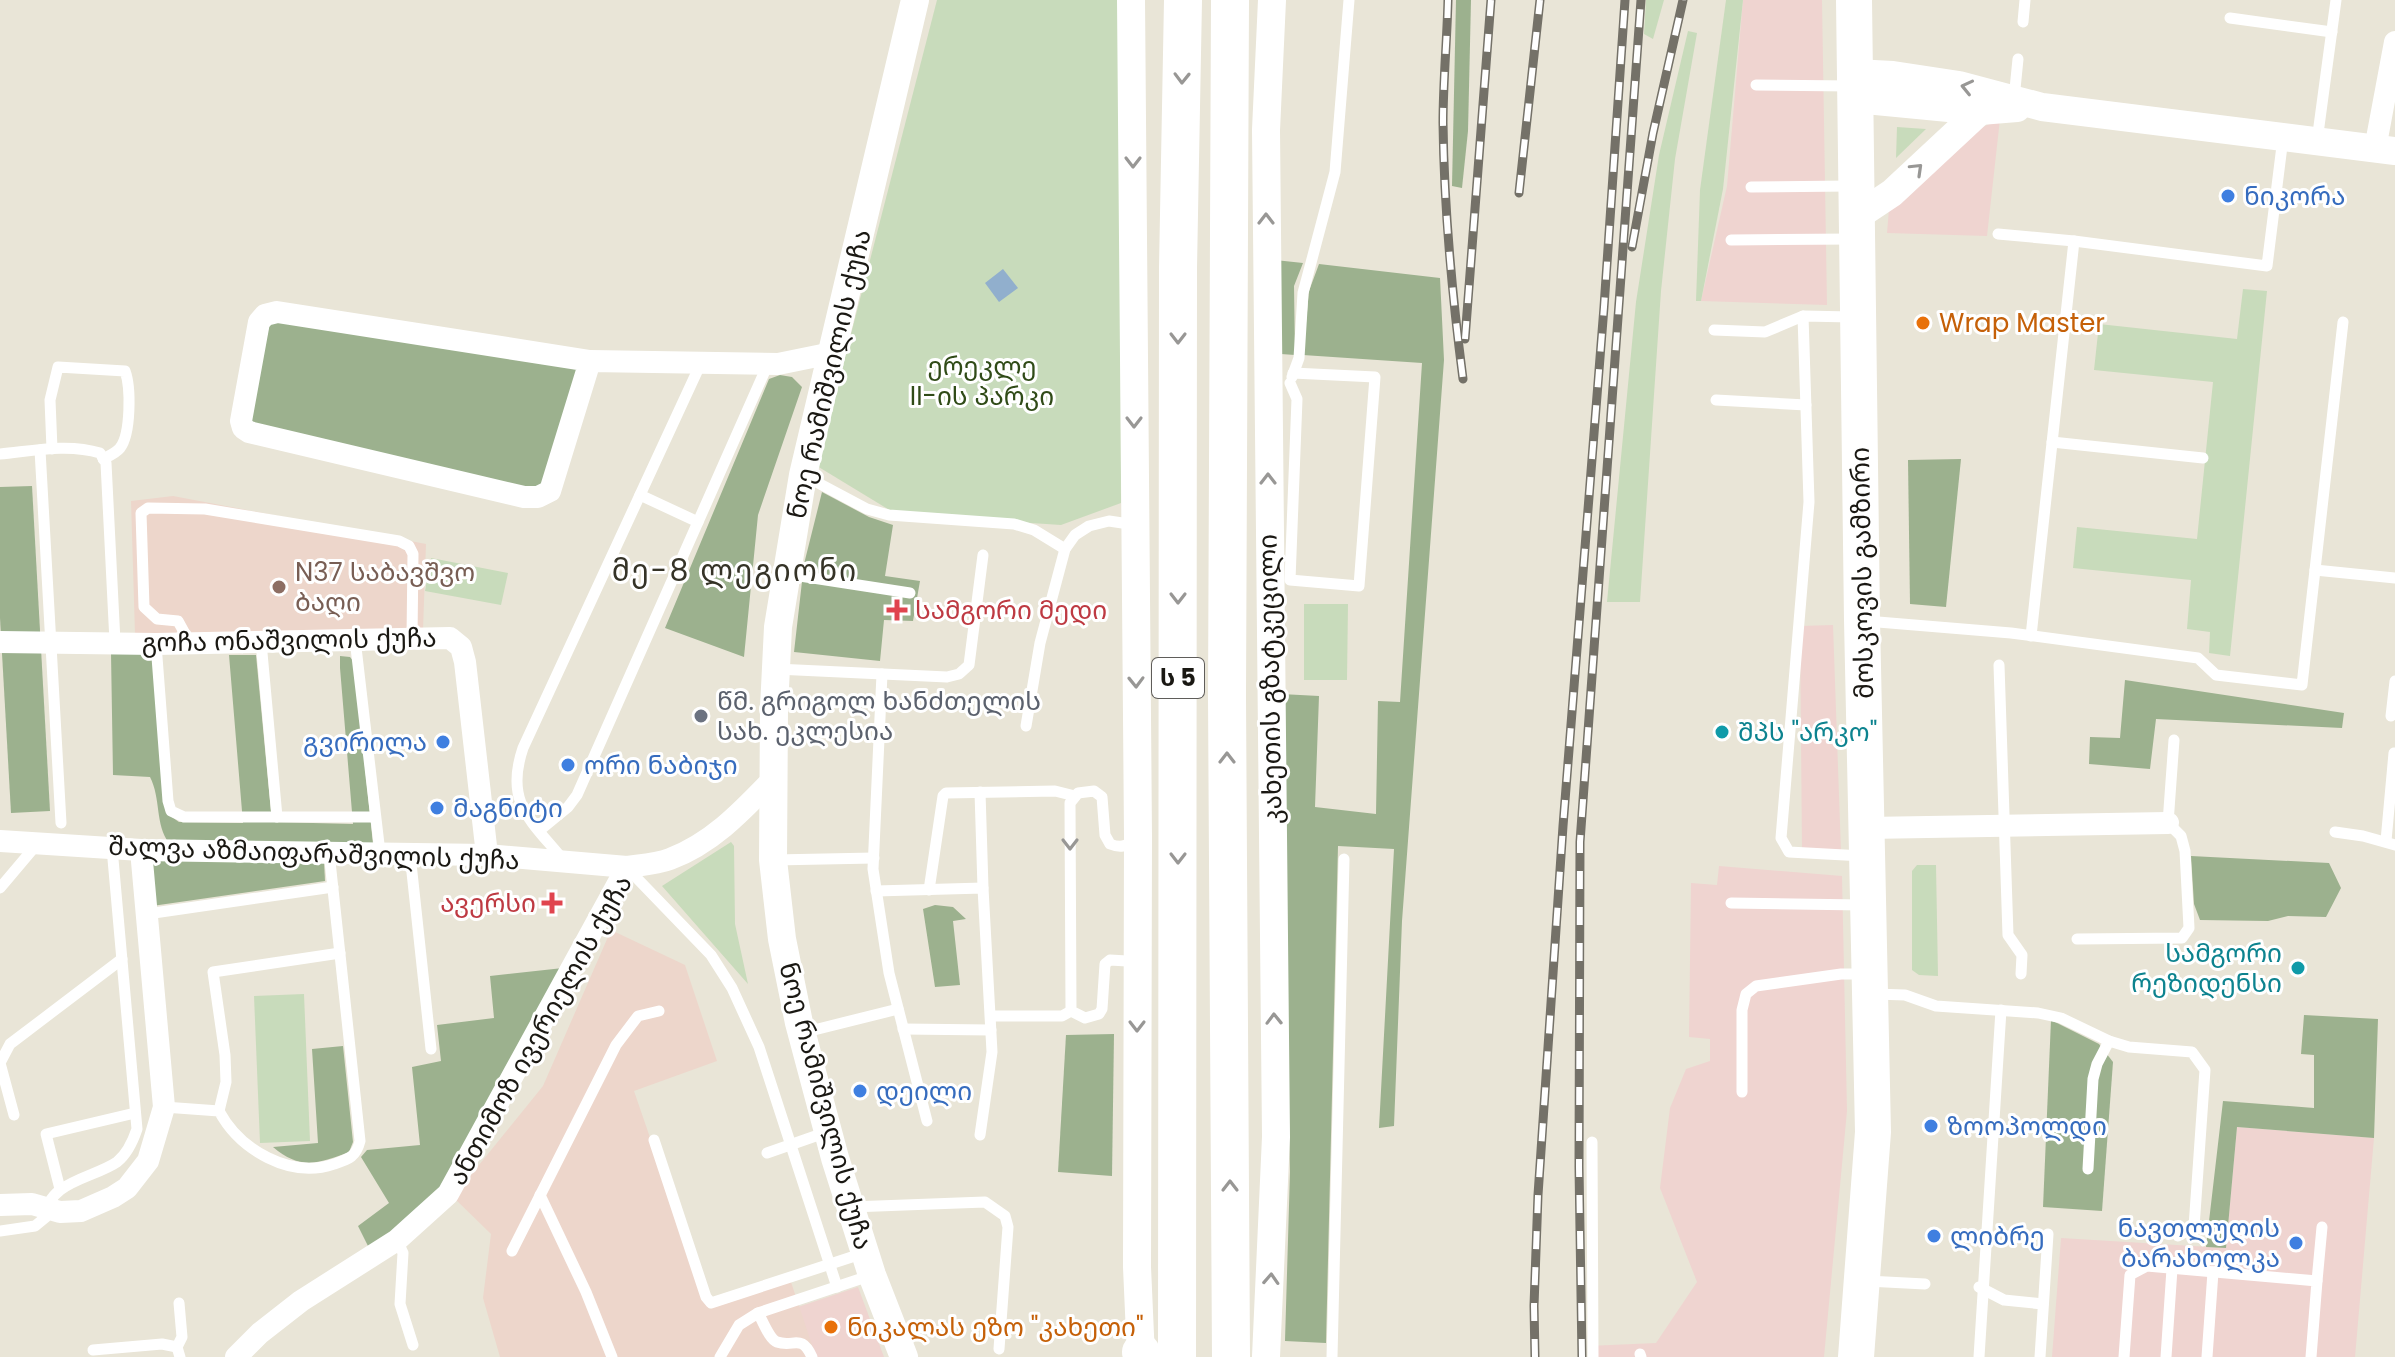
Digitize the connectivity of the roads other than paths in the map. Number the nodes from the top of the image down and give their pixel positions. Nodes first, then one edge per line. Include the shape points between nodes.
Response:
1 (915, 0) edge
2 (1131, 0) edge
3 (1183, 0) edge
4 (1230, 0) edge
5 (1272, 0) edge
6 (1349, 0) edge
7 (1854, 0) edge
8 (2025, 0) edge
9 (2336, 0) edge
10 (2230, 18) dead end
11 (2023, 22) dead end
12 (2332, 32) junction
13 (2395, 42) edge
14 (2018, 59) dead end
15 (1756, 85) dead end
16 (1855, 86) junction
17 (2014, 99) junction
18 (2042, 107) junction
19 (1980, 111) junction
20 (2283, 136) junction
21 (2317, 141) junction
22 (2385, 150) edge
23 (1751, 187) dead end
24 (1856, 214) junction
25 (1998, 234) dead end
26 (1731, 240) dead end
27 (2074, 241) junction
28 (1803, 316) junction
29 (1858, 317) junction
30 (2343, 322) dead end
31 (1714, 330) dead end
32 (832, 353) junction
33 (590, 361) junction
34 (701, 363) junction
35 (768, 364) junction
36 (1283, 382) junction
37 (1716, 400) dead end
38 (1806, 405) junction
39 (2052, 442) junction
40 (46, 450) junction
41 (0, 454) edge
42 (2203, 458) dead end
43 (103, 459) junction
44 (803, 475) junction
45 (640, 495) junction
46 (698, 522) junction
47 (1135, 531) junction
48 (1065, 549) junction
49 (983, 555) dead end
50 (2315, 570) junction
51 (786, 574) junction
52 (2395, 578) edge
53 (910, 593) dead end
54 (1862, 620) junction
55 (2031, 636) junction
56 (412, 638) junction
57 (355, 639) junction
58 (0, 642) edge
59 (52, 642) junction
60 (115, 642) junction
61 (261, 642) junction
62 (183, 643) junction
63 (156, 644) junction
64 (1999, 665) dead end
65 (776, 669) junction
66 (882, 674) junction
67 (2395, 681) edge
68 (2391, 716) dead end
69 (1026, 726) dead end
70 (2174, 740) dead end
71 (2394, 753) edge
72 (774, 778) junction
73 (980, 792) junction
74 (1075, 796) junction
75 (277, 817) junction
76 (375, 817) junction
77 (61, 823) dead end
78 (2168, 823) junction
79 (2003, 827) junction
80 (540, 830) junction
81 (2335, 832) dead end
82 (1138, 836) junction
83 (0, 841) edge
84 (1867, 842) junction
85 (38, 843) junction
86 (2390, 843) edge
87 (112, 848) junction
88 (141, 850) junction
89 (329, 852) junction
90 (380, 853) junction
91 (410, 854) junction
92 (487, 855) junction
93 (874, 858) junction
94 (1344, 859) dead end
95 (773, 860) junction
96 (566, 862) junction
97 (627, 867) junction
98 (333, 887) junction
99 (0, 888) edge
100 (983, 888) junction
101 (929, 890) junction
102 (876, 891) junction
103 (1731, 903) dead end
104 (1868, 905) junction
105 (147, 914) junction
106 (2077, 939) dead end
107 (340, 953) junction
108 (122, 959) junction
109 (1137, 973) junction
110 (2021, 974) dead end
111 (1870, 984) junction
112 (898, 1009) junction
113 (2001, 1010) junction
114 (659, 1011) dead end
115 (1071, 1011) junction
116 (991, 1016) junction
117 (903, 1029) junction
118 (991, 1030) junction
119 (802, 1033) junction
120 (2109, 1041) junction
121 (431, 1049) dead end
122 (1742, 1092) dead end
123 (164, 1107) junction
124 (219, 1111) junction
125 (135, 1113) junction
126 (14, 1115) dead end
127 (927, 1121) dead end
128 (828, 1132) junction
129 (980, 1135) dead end
130 (654, 1140) dead end
131 (1592, 1142) dead end
132 (790, 1145) junction
133 (767, 1153) dead end
134 (2088, 1169) dead end
135 (60, 1189) junction
136 (540, 1195) junction
137 (0, 1205) edge
138 (851, 1207) junction
139 (46, 1208) junction
140 (2322, 1227) dead end
141 (0, 1231) edge
142 (2048, 1234) dead end
143 (2178, 1236) dead end
144 (397, 1240) junction
145 (512, 1251) dead end
146 (830, 1264) junction
147 (869, 1264) junction
148 (2172, 1269) junction
149 (2213, 1272) junction
150 (1862, 1280) junction
151 (2317, 1281) junction
152 (1925, 1284) dead end
153 (837, 1287) junction
154 (1982, 1288) junction
155 (179, 1303) dead end
156 (2043, 1304) junction
157 (758, 1313) junction
158 (1231, 1320) junction
159 (413, 1345) dead end
160 (999, 1349) dead end
161 (93, 1350) dead end
162 (1855, 1350) edge
163 (178, 1352) edge
164 (1151, 1356) edge
165 (236, 1357) edge
166 (612, 1357) edge
167 (720, 1357) edge
168 (812, 1357) edge
169 (904, 1357) edge
170 (1231, 1357) edge
171 (1241, 1357) edge
172 (1266, 1357) edge
173 (1332, 1357) edge
174 (1593, 1357) edge
175 (1979, 1357) edge
176 (2040, 1357) edge
177 (2124, 1357) edge
178 (2166, 1357) edge
179 (2207, 1357) edge
180 (2311, 1357) edge

1 - 32 street, ნოე რამიშვილის ქუჩა
2 -> 47 street
3 -> 164 highway, ს 5
158 -> 4 highway, კახეთის გზატკეცილი / ს 5
36 -> 5 street, კახეთის გზატკეცილი via 1266,130
6 - 36 lane via 1335,172 1303,293 1299,358
7 - 16 main road, მოსკოვის გამზირი
8 - 11 lane
9 - 12 lane
10 - 12 lane
12 - 21 lane
13 - 22 street
14 - 17 lane
15 - 16 lane
17 -> 16 street via 1893,75
16 - 19 street
16 - 24 main road, მოსკოვის გამზირი
17 - 18 street
18 - 19 street
18 - 20 street
24 -> 19 street via 1892,193
20 - 21 street
20 - 27 lane via 2267,266
21 - 22 street
23 - 24 lane
24 - 26 lane
24 - 29 main road, მოსკოვის გამზირი
25 - 27 lane
27 - 39 lane
28 - 29 lane
28 - 31 lane via 1765,332
28 - 38 lane
29 - 54 main road, მოსკოვის გამზირი
30 - 50 lane
32 - 35 street
32 - 44 street, ნოე რამიშვილის ქუჩა
33 - 33 street via 550,491 538,497 249,432 241,421 259,322 277,312
33 - 34 street
34 - 35 street
34 - 45 lane
35 - 46 lane
36 - 36 lane via 1375,377 1359,586 1290,580 1297,399
172 -> 36 street, კახეთის გზატკეცილი via 1276,1137
37 - 38 lane
38 - 84 lane via 1806,554 1781,838 1789,852
39 - 42 lane
39 - 55 lane
40 - 41 lane
40 - 43 lane via 85,448
40 - 43 lane via 58,367 125,371 130,385 125,437
40 - 59 lane
43 - 60 lane
44 - 48 lane via 867,509 1014,524
44 - 51 street, ნოე რამიშვილის ქუჩა
45 - 46 lane
45 - 80 lane via 516,770 522,807
46 - 80 lane via 577,795
47 - 48 lane via 1129,524 1109,521 1089,526
47 -> 82 street
48 - 69 lane via 1040,643
49 - 66 lane via 969,665 947,677
50 - 52 lane
50 - 55 lane via 2302,685 2216,675 2198,658
51 - 53 lane
51 - 65 street, ნოე რამიშვილის ქუჩა
54 - 55 lane
54 - 84 main road, მოსკოვის გამზირი
56 - 57 street, გოჩა ონაშვილის ქუჩა
56 - 62 lane via 413,554 399,541 205,509 148,508 141,513 144,607 157,619 178,621
56 - 92 street, გოჩა ონაშვილის ქუჩა via 450,638 461,647
57 - 61 street, გოჩა ონაშვილის ქუჩა
57 - 76 lane
58 - 59 street, გოჩა ონაშვილის ქუჩა
59 - 60 street, გოჩა ონაშვილის ქუჩა
59 - 77 lane
60 - 63 street, გოჩა ონაშვილის ქუჩა
61 - 62 street, გოჩა ონაშვილის ქუჩა
61 - 75 lane
62 - 63 street, გოჩა ონაშვილის ქუჩა
63 - 75 lane via 171,811 184,817
64 - 79 lane
65 - 66 lane
65 - 72 street, ნოე რამიშვილის ქუჩა
66 - 93 lane
67 - 68 lane
70 - 78 lane
71 - 86 lane
72 - 95 street, ნოე რამიშვილის ქუჩა
72 - 97 street, ანთიმოზ ივერიელის ქუჩა via 734,819 694,848 668,860
73 - 74 lane via 1055,791
73 - 100 lane
73 - 101 lane via 943,796
74 - 82 lane via 1087,790 1102,797 1110,844 1129,844
74 -> 115 lane via 1070,803
75 - 76 lane
76 - 90 lane
78 - 79 street
78 - 106 lane via 2181,836 2185,851 2189,928 2182,938
79 - 84 street
79 - 110 lane via 2008,935 2022,955
80 - 96 lane
81 - 86 lane
82 - 109 street
83 - 85 street, შალვა აზმაიფარაშვილის ქუჩა
84 - 104 main road, მოსკოვის გამზირი
85 - 87 street, შალვა აზმაიფარაშვილის ქუჩა
85 - 99 lane
87 - 88 street, შალვა აზმაიფარაშვილის ქუჩა
87 - 108 lane
88 - 89 street, შალვა აზმაიფარაშვილის ქუჩა
88 - 105 street
89 - 90 street, შალვა აზმაიფარაშვილის ქუჩა
89 - 98 lane
90 - 91 street, შალვა აზმაიფარაშვილის ქუჩა
91 - 92 street, შალვა აზმაიფარაშვილის ქუჩა
91 - 121 lane
92 - 96 street, შალვა აზმაიფარაშვილის ქუჩა
93 - 95 lane
93 - 102 lane
94 - 173 lane
95 - 119 street, ნოე რამიშვილის ქუჩა via 782,939
96 - 97 street, შალვა აზმაიფარაშვილის ქუჩა
97 - 132 lane via 711,955 732,988 759,1047
97 - 144 street, ანთიმოზ ივერიელის ქუჩა via 457,1182
98 - 105 lane
98 - 107 lane
100 - 101 lane
100 - 116 lane
101 - 102 lane
102 - 112 lane
103 - 104 lane
104 - 111 main road, მოსკოვის გამზირი
105 - 123 street
107 - 124 lane via 213,972 225,1055
107 - 124 lane via 357,1152 321,1169 290,1166 260,1154 229,1131
108 - 125 lane
108 - 126 lane via 10,1044 0,1063
109 - 115 lane via 1127,961 1110,960 1105,964 1099,1014 1085,1018
109 -> 164 street via 1137,1267
111 - 113 lane via 1936,1006
111 - 122 lane via 1841,974 1756,986 1746,994
111 - 150 main road, მოსკოვის გამზირი via 1873,1132
112 - 117 lane
112 - 119 lane
113 - 120 lane via 2061,1018
113 - 154 lane
114 - 136 lane via 638,1016 616,1045
115 - 116 lane via 1062,1016
116 - 118 lane
117 - 118 lane
117 - 127 lane
118 - 129 lane
119 - 128 street, ნოე რამიშვილის ქუჩა
120 - 134 lane via 2093,1079
120 - 143 lane via 2192,1052 2205,1070 2194,1227
123 - 124 lane
123 - 139 street via 148,1161 127,1188 81,1211
125 - 135 lane via 137,1129 118,1161
125 - 135 lane via 46,1134
128 - 132 lane
128 - 138 street, ნოე რამიშვილის ქუჩა
130 - 146 lane via 708,1301
131 - 174 lane
132 - 133 lane
132 - 146 lane
135 - 139 lane
136 - 145 lane
136 - 166 lane
137 - 139 street
138 - 147 street, ნოე რამიშვილის ქუჩა
138 - 160 lane via 985,1202 1005,1216
139 - 141 lane via 46,1217 35,1226
140 - 151 lane
142 - 156 lane
144 - 159 lane via 403,1253 400,1304
144 - 165 street, ანთიმოზ ივერიელის ქუჩა via 301,1301
146 - 147 lane
146 - 153 lane
147 - 153 lane
147 - 169 street, ნოე რამიშვილის ქუჩა
148 - 149 lane
148 - 177 lane via 2147,1266 2130,1275
148 - 178 lane
149 - 151 lane
149 - 179 lane
150 - 152 lane
150 - 162 main road, მოსკოვის გამზირი
151 - 180 lane
153 - 157 lane
154 - 156 lane via 2004,1300
154 - 175 lane
155 - 163 lane
156 - 176 lane
157 - 167 lane via 739,1325
157 - 168 lane via 773,1340 797,1341
158 - 170 highway, კახეთის გზატკეცილი / ს 5
158 - 171 highway
161 - 163 lane via 162,1344

